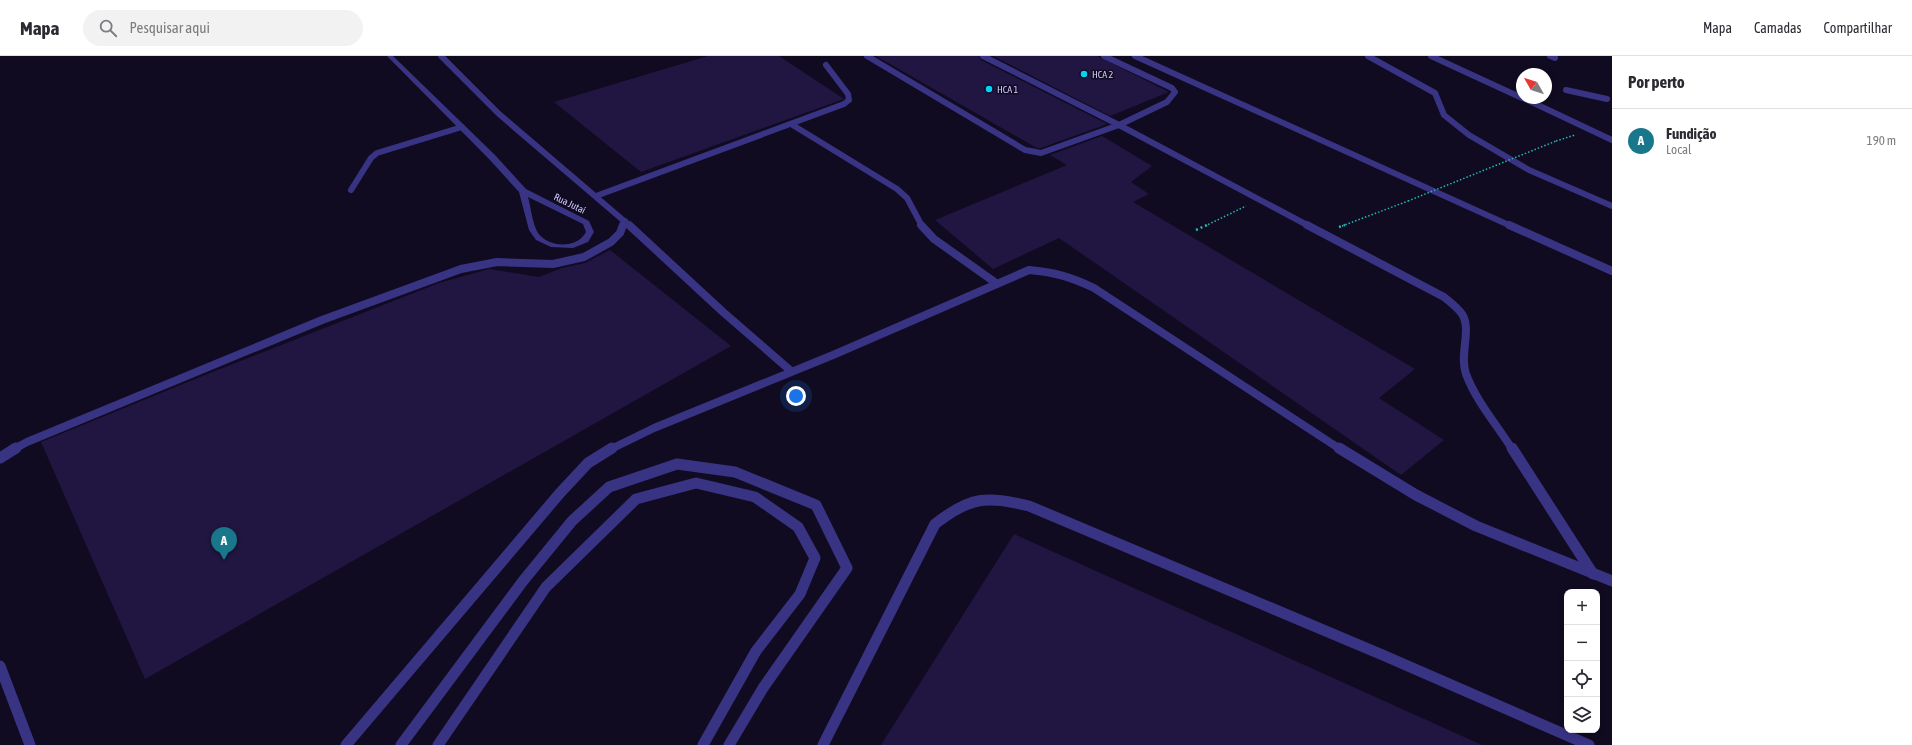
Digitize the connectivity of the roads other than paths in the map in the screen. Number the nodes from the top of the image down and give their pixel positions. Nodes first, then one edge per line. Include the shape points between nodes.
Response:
1 (390, 56) edge
2 (441, 56) edge
3 (866, 56) edge
4 (984, 56) edge
5 (1104, 56) edge
6 (1135, 56) edge
7 (1368, 56) edge
8 (1431, 56) edge
9 (826, 66) dead end
10 (1566, 90) dead end
11 (1516, 95) edge
12 (1607, 99) dead end
13 (1535, 104) edge
14 (791, 124) junction
15 (1119, 125) junction
16 (462, 127) junction
17 (1597, 132) junction
18 (1612, 133) edge
19 (1612, 140) edge
20 (351, 190) dead end
21 (523, 191) junction
22 (596, 196) junction
23 (1612, 206) edge
24 (625, 222) junction
25 (1612, 271) edge
26 (996, 282) junction
27 (790, 371) junction
28 (0, 458) edge
29 (1594, 574) junction
30 (1612, 581) edge
31 (0, 666) edge
32 (30, 745) edge
33 (346, 745) edge
34 (401, 745) edge
35 (438, 745) edge
36 (703, 745) edge
37 (729, 745) edge
38 (823, 745) edge
39 (1589, 745) edge

1 - 16 street, Rua Jutaí
2 - 22 lane via 499,114
3 - 15 lane via 1030,151 1041,153
4 - 15 lane
5 - 15 lane via 1175,92 1167,102
6 - 25 lane
7 - 23 lane via 1435,93 1444,115 1469,135 1529,170
8 - 11 lane
9 - 14 lane via 848,94 849,100
10 - 12 lane
13 - 17 lane
14 - 22 lane
14 - 26 lane via 897,189 907,198 923,228 934,239
15 - 29 lane via 1444,297 1457,307 1467,324 1463,363 1473,389
16 - 20 lane via 377,153 371,158
16 - 21 street, Rua Jutaí
17 - 18 lane
17 - 19 lane
21 - 21 street, Rua Jutaí via 586,223 590,232 586,240 558,247 541,240 534,233
22 - 24 lane
24 - 27 lane
24 - 28 lane via 620,233 611,242 584,257 553,264 480,264 416,284 170,382 27,442
26 - 27 lane via 833,355
26 - 29 lane via 1029,270 1075,278 1324,439 1416,495 1476,526
27 - 33 lane via 654,428 588,463
29 - 30 lane
31 - 32 lane
34 - 37 lane via 523,581 572,521 609,487 677,464 735,472 816,505 847,568 763,688
35 - 36 lane via 546,587 636,499 696,483 755,497 798,527 815,558 800,594 756,651
38 - 39 lane via 935,524 952,510 973,500 1000,499 1029,506

